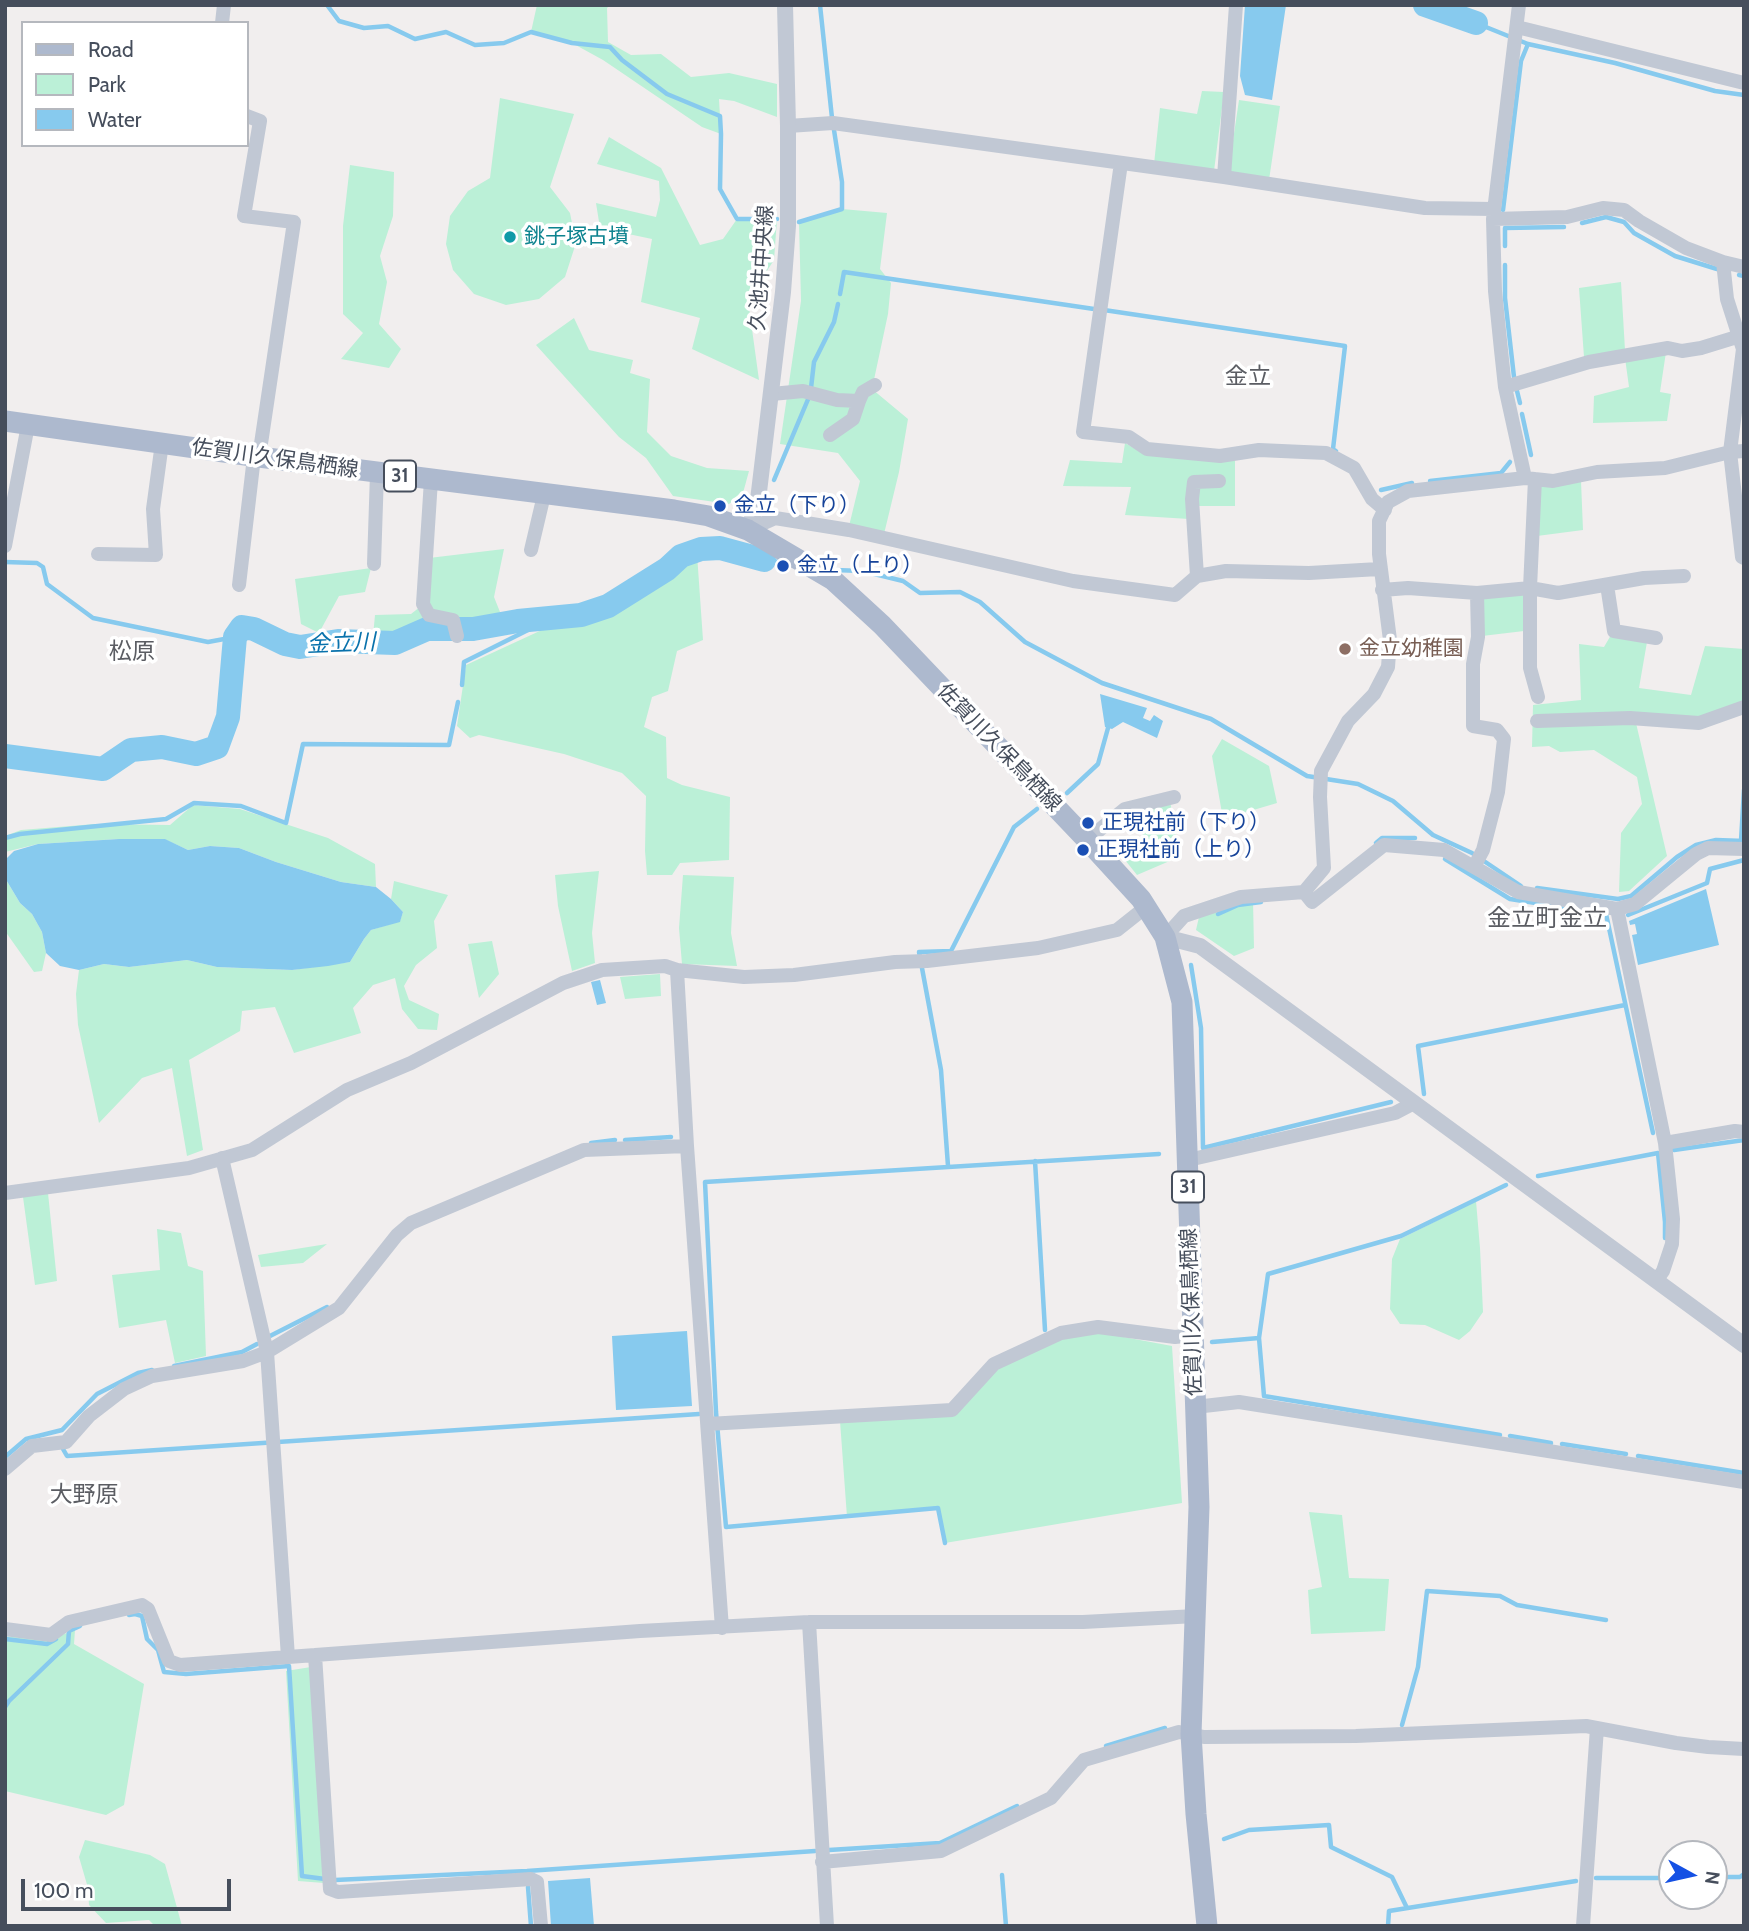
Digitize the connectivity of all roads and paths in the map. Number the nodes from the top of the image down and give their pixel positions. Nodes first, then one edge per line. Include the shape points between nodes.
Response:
1 (785, 5) edge
2 (1236, 5) edge
3 (1520, 5) edge
4 (1517, 27) junction
5 (1744, 83) edge
6 (248, 116) edge
7 (788, 127) junction
8 (1121, 163) junction
9 (1224, 177) junction
10 (1493, 214) junction
11 (1723, 262) junction
12 (1744, 267) edge
13 (1740, 336) junction
14 (875, 385) dead end
15 (1505, 387) junction
16 (772, 394) junction
17 (859, 401) junction
18 (5, 421) edge
19 (28, 425) junction
20 (830, 435) dead end
21 (162, 443) junction
22 (1737, 452) edge
23 (256, 457) junction
24 (377, 473) junction
25 (1530, 479) junction
26 (431, 480) junction
27 (1219, 481) dead end
28 (544, 495) junction
29 (1385, 510) junction
30 (748, 530) junction
31 (5, 546) edge
32 (531, 550) dead end
33 (98, 554) dead end
34 (1744, 558) edge
35 (374, 564) dead end
36 (1379, 569) junction
37 (1197, 576) junction
38 (1684, 576) dead end
39 (1607, 584) junction
40 (239, 585) dead end
41 (1530, 588) junction
42 (1382, 590) junction
43 (1477, 593) junction
44 (457, 636) dead end
45 (1656, 638) dead end
46 (1538, 697) dead end
47 (1744, 707) edge
48 (1537, 721) dead end
49 (1174, 797) dead end
50 (1087, 840) junction
51 (1744, 849) edge
52 (1474, 867) junction
53 (1304, 892) junction
54 (1146, 907) junction
55 (1617, 909) junction
56 (1165, 937) junction
57 (677, 970) junction
58 (1414, 1103) junction
59 (1744, 1132) edge
60 (1665, 1143) junction
61 (687, 1146) junction
62 (222, 1158) junction
63 (1187, 1158) junction
64 (5, 1193) edge
65 (1656, 1281) junction
66 (1193, 1335) junction
67 (1744, 1345) edge
68 (267, 1352) junction
69 (1195, 1407) junction
70 (715, 1423) junction
71 (5, 1469) edge
72 (1744, 1482) edge
73 (1196, 1616) junction
74 (809, 1622) junction
75 (722, 1628) junction
76 (5, 1629) edge
77 (315, 1655) junction
78 (288, 1657) junction
79 (1597, 1728) junction
80 (1191, 1734) junction
81 (1744, 1749) edge
82 (822, 1862) junction
83 (541, 1926) edge
84 (827, 1926) edge
85 (1207, 1926) edge
86 (1583, 1926) edge

1 - 7 street, 久池井中央線
2 - 9 street
3 - 4 street
4 - 5 street
4 - 10 street
6 - 23 street via 260,121 244,216 294,222
7 - 8 street via 833,123
7 - 16 street, 久池井中央線 via 788,226
8 - 9 street
8 - 29 street via 1083,432 1129,437 1147,449 1220,456 1259,450 1326,453 1353,468 1372,499
9 - 10 street
10 - 11 street via 1567,217 1603,208 1624,210 1686,248
10 - 15 street
11 - 12 street
11 - 13 street via 1727,299
13 - 15 street via 1701,348 1668,348 1589,362
13 - 22 street
14 - 17 street via 863,392
15 - 25 street
16 - 17 street via 803,391
16 - 30 street, 久池井中央線 via 758,500
17 - 20 street via 853,419
18 - 19 main road, 佐賀川久保鳥栖線 / 31
19 - 21 main road, 佐賀川久保鳥栖線 / 31
19 - 31 street
21 - 23 main road, 佐賀川久保鳥栖線 / 31
21 - 33 street via 153,509 156,555
22 - 25 street via 1665,468 1597,472 1553,481
22 - 34 street
23 - 24 main road, 佐賀川久保鳥栖線 / 31
23 - 40 street
24 - 26 main road, 佐賀川久保鳥栖線 / 31
24 - 35 street
25 - 29 street via 1408,491 1388,502
25 - 41 street
26 - 28 main road, 佐賀川久保鳥栖線 / 31
26 - 44 street via 422,604 429,615 453,620
27 - 37 street via 1194,482
28 - 30 main road, 佐賀川久保鳥栖線 / 31 via 709,516
28 - 32 street
29 - 36 street via 1379,520
30 - 37 street via 775,518 849,530 1073,581 1175,595
30 - 50 main road, 佐賀川久保鳥栖線 / 31 via 833,580 882,625
36 - 37 street via 1226,571
36 - 42 street
38 - 39 street
39 - 41 street via 1558,593
39 - 45 street via 1614,631
41 - 43 street
41 - 46 street via 1530,668
42 - 43 street
42 - 53 street via 1390,640 1388,667 1374,694 1348,721 1321,778 1324,868
43 - 52 street via 1473,726 1497,730 1504,739 1498,792
47 - 48 street via 1699,723 1630,718
49 - 50 street via 1125,809
50 - 54 main road, 佐賀川久保鳥栖線 / 31
51 - 55 street via 1708,848 1635,904
52 - 53 street via 1444,850 1384,845 1312,902
52 - 55 street via 1518,892
53 - 56 street via 1241,897 1185,916
54 - 56 main road, 佐賀川久保鳥栖線 / 31
54 - 57 street via 1116,930 1038,948 794,975 744,977
55 - 60 street
56 - 58 street via 1200,946
56 - 63 main road, 佐賀川久保鳥栖線 / 31 via 1182,1002
57 - 61 street
57 - 62 street via 652,966 602,970 563,983 411,1063 347,1090 252,1150
58 - 63 street via 1395,1113
58 - 65 street
59 - 60 street
60 - 65 street via 1672,1244
61 - 68 street via 584,1150 411,1223 340,1308
61 - 70 street
62 - 64 street via 189,1168
62 - 68 street
63 - 66 main road, 佐賀川久保鳥栖線 / 31
65 - 67 street
66 - 69 main road, 佐賀川久保鳥栖線 / 31
66 - 70 street via 1098,1327 1061,1333 994,1364 952,1410
68 - 71 street via 243,1361 152,1376 124,1389 89,1416 66,1442 32,1446
68 - 78 street
69 - 72 street via 1239,1402
69 - 73 main road, 佐賀川久保鳥栖線 / 31 via 1199,1507
70 - 75 street
73 - 74 street via 1083,1622
73 - 80 main road, 佐賀川久保鳥栖線 / 31
74 - 75 street
74 - 82 street
75 - 77 street
76 - 78 street via 51,1634 69,1622 142,1605 148,1609 169,1661 180,1665
77 - 78 street
77 - 83 street via 330,1889 531,1879 537,1882
79 - 80 street via 1356,1736
79 - 81 street
79 - 86 street
80 - 82 street via 1179,1732 1084,1760 1051,1798 941,1852
80 - 85 main road, 佐賀川久保鳥栖線 / 31
82 - 84 street

